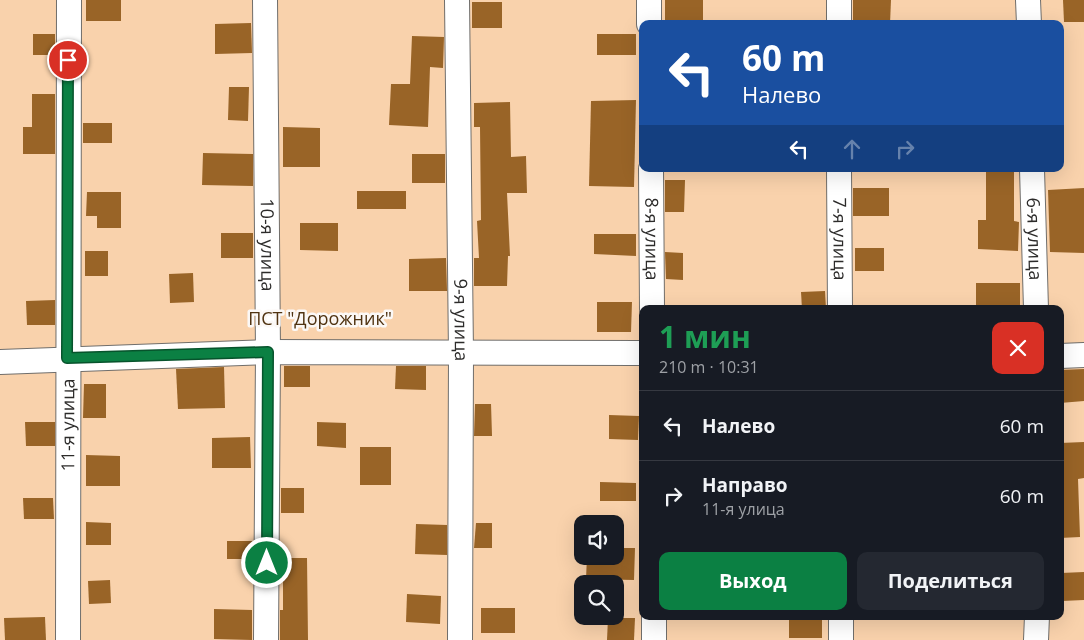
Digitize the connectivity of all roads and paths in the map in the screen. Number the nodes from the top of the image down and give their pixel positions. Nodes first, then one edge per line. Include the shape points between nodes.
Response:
1 (69, 0) edge
2 (265, 0) edge
3 (457, 0) edge
4 (649, 0) edge
5 (839, 0) edge
6 (1028, 0) edge
7 (650, 20) edge
8 (839, 20) edge
9 (1029, 20) edge
10 (651, 172) edge
11 (839, 172) edge
12 (1032, 172) edge
13 (652, 305) edge
14 (840, 305) edge
15 (1036, 305) edge
16 (268, 352) junction
17 (639, 353) edge
18 (461, 354) junction
19 (1084, 355) edge
20 (1064, 356) edge
21 (67, 358) junction
22 (0, 362) edge
23 (654, 620) edge
24 (841, 620) edge
25 (1036, 620) edge
26 (68, 640) edge
27 (266, 640) edge
28 (460, 640) edge
29 (654, 640) edge
30 (841, 640) edge
31 (1036, 640) edge

1 - 21 street, 11-я улица
2 - 16 street, 10-я улица
3 - 18 street, 9-я улица
4 - 7 street
5 - 8 street
6 - 9 street
10 - 13 street, 8-я улица
11 - 14 street, 7-я улица
12 - 15 street, 6-я улица
16 - 18 street
16 - 21 street
16 - 27 street, 10-я улица
17 - 18 street
18 - 28 street, 9-я улица
19 - 20 street
21 - 22 street
21 - 26 street, 11-я улица
23 - 29 street
24 - 30 street
25 - 31 street

